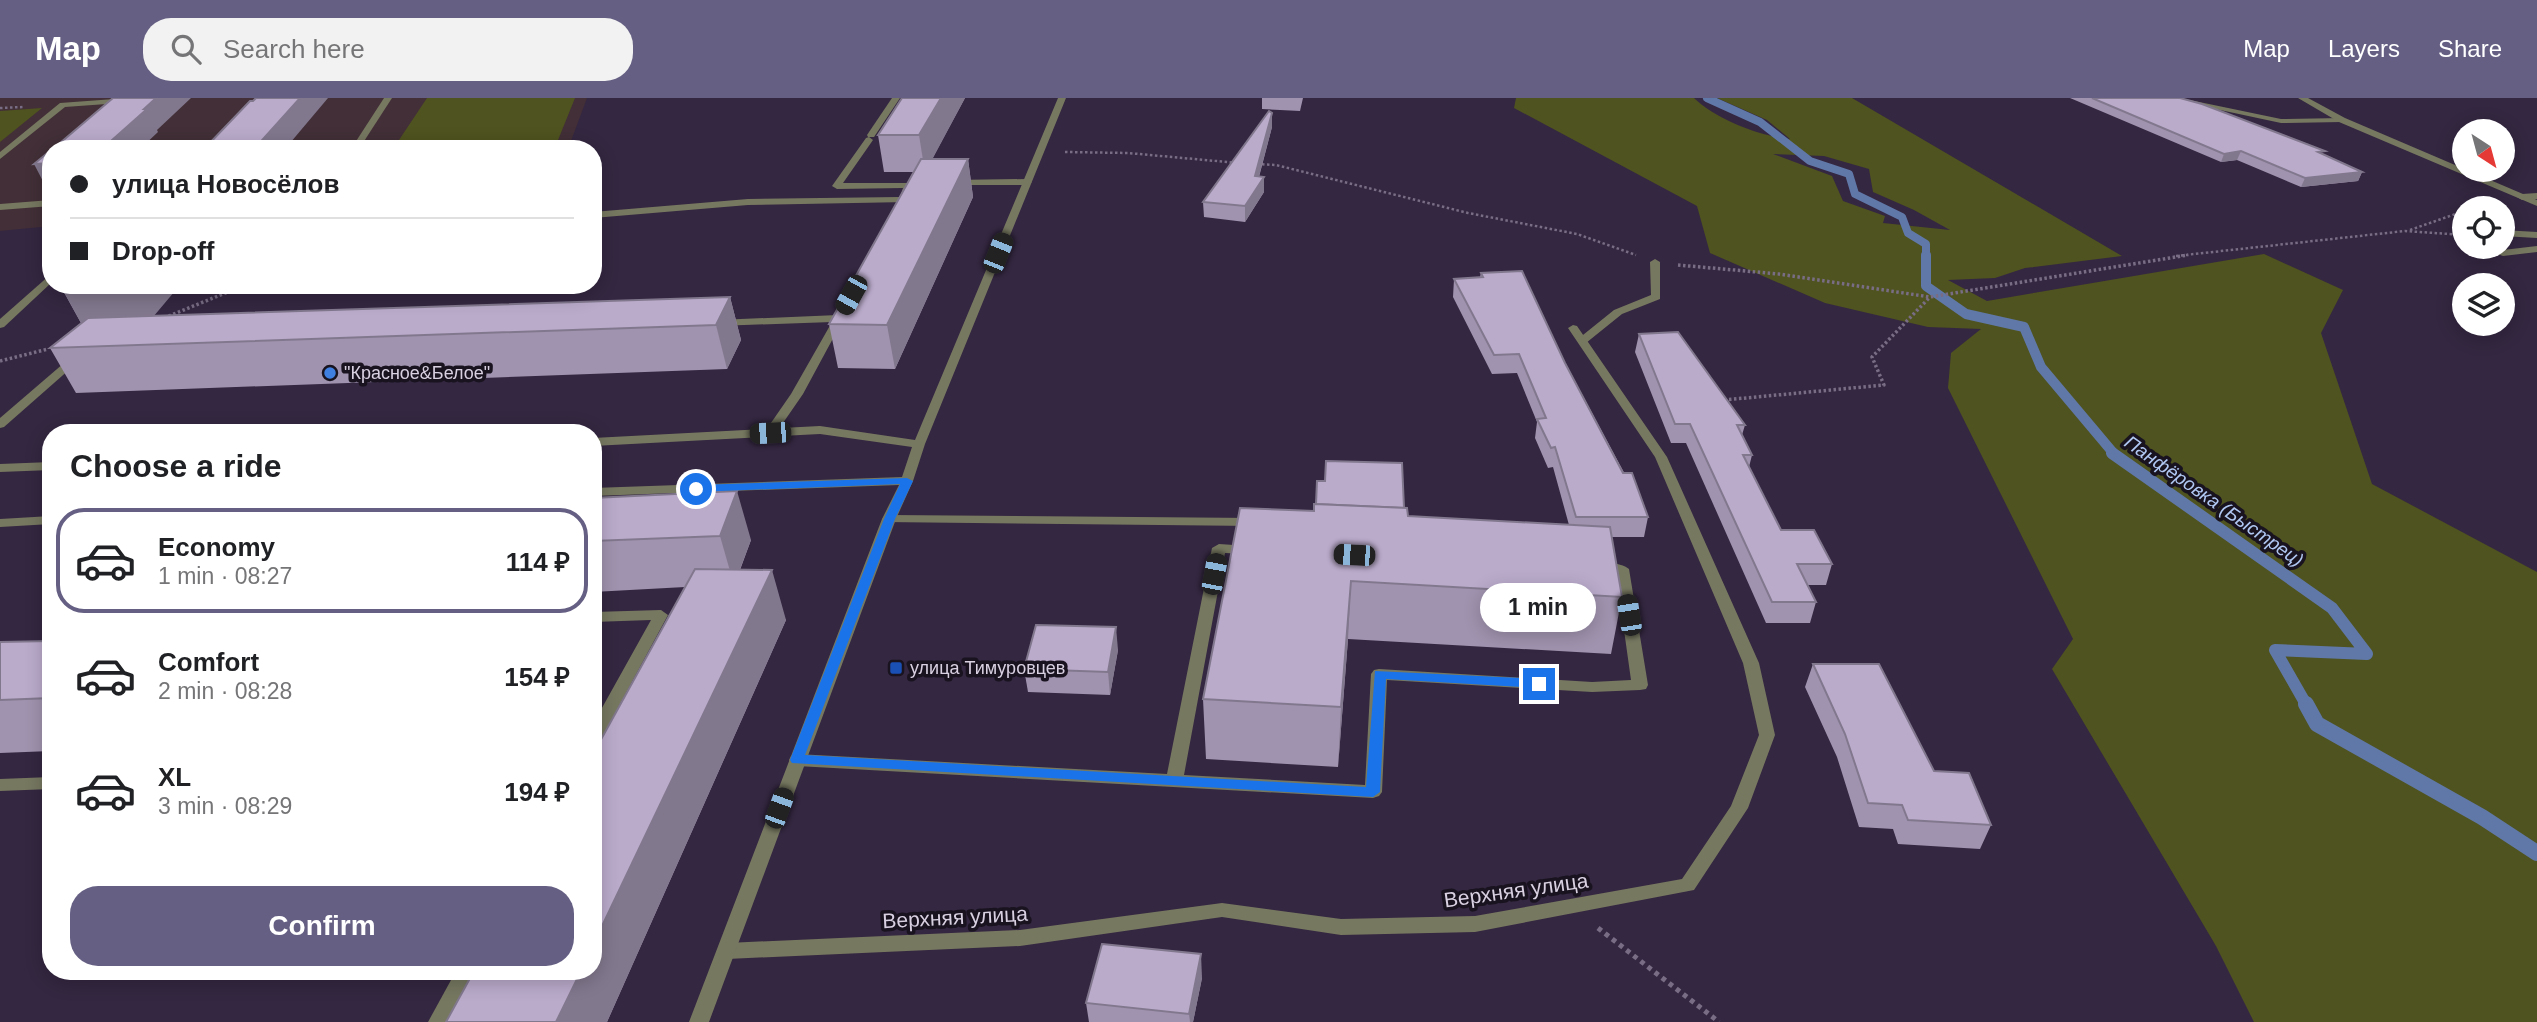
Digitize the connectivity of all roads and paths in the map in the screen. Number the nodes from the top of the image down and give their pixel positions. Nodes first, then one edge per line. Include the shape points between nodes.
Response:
1 (162, 98) edge
2 (388, 98) edge
3 (896, 98) edge
4 (1062, 98) edge
5 (2168, 98) edge
6 (2302, 98) edge
7 (2342, 120) junction
8 (361, 140) edge
9 (1040, 151) junction
10 (0, 156) edge
11 (1027, 182) junction
12 (909, 184) junction
13 (922, 184) edge
14 (935, 184) edge
15 (2537, 196) edge
16 (2522, 197) junction
17 (904, 200) junction
18 (2537, 202) edge
19 (42, 204) edge
20 (0, 207) edge
21 (897, 212) edge
22 (602, 214) edge
23 (2452, 215) edge
24 (2406, 231) junction
25 (2452, 234) edge
26 (2515, 234) edge
27 (2537, 235) edge
28 (2537, 249) edge
29 (2515, 252) edge
30 (1655, 262) junction
31 (42, 285) edge
32 (222, 294) edge
33 (1930, 297) junction
34 (845, 307) edge
35 (838, 318) junction
36 (161, 319) edge
37 (699, 324) edge
38 (0, 325) edge
39 (88, 348) edge
40 (50, 349) edge
41 (0, 360) edge
42 (1723, 400) edge
43 (0, 424) edge
44 (770, 433) junction
45 (602, 442) edge
46 (919, 444) junction
47 (42, 466) edge
48 (0, 468) edge
49 (907, 481) junction
50 (602, 492) edge
51 (889, 519) junction
52 (42, 521) edge
53 (1263, 522) edge
54 (0, 523) edge
55 (1261, 550) edge
56 (1581, 567) edge
57 (602, 617) edge
58 (602, 723) edge
59 (797, 760) junction
60 (1174, 781) junction
61 (42, 783) edge
62 (0, 785) edge
63 (1569, 906) junction
64 (727, 951) junction
65 (461, 980) edge
66 (438, 1022) edge
67 (699, 1022) edge
68 (1719, 1022) edge

1 - 10 street via 63,105
2 - 8 street
3 - 12 street via 837,186
4 - 9 street
5 - 7 street via 2281,121
6 - 7 street
7 - 16 street
9 - 11 street
9 - 30 path via 1276,165 1577,234
11 - 14 street
11 - 46 street
12 - 13 street
12 - 17 street
15 - 16 street
16 - 18 street
17 - 21 street
17 - 22 street via 748,202
19 - 20 street
23 - 24 path
24 - 25 path
24 - 33 path via 2229,248
26 - 27 street
28 - 29 street
30 - 33 path via 1779,274
30 - 63 street, Верхняя улица via 1656,297 1578,334 1661,457 1751,663 1768,735 1739,808 1688,885
31 - 38 street
32 - 36 path
33 - 42 path via 1872,357 1884,385
34 - 35 street
35 - 37 street
35 - 44 street
39 - 43 street
40 - 41 path
44 - 45 street
44 - 46 street via 820,430
46 - 49 street
47 - 48 street
49 - 50 street
49 - 51 street
51 - 53 street
51 - 59 street
52 - 54 street
55 - 60 street via 1219,548
56 - 60 street via 1622,569 1640,685 1592,687 1380,674 1373,792
57 - 58 street via 661,615
59 - 60 street
59 - 64 street
61 - 62 street
63 - 64 street, Верхняя улица via 1475,924 1341,927 1222,911 1020,938
63 - 68 path
64 - 67 street
65 - 66 street

